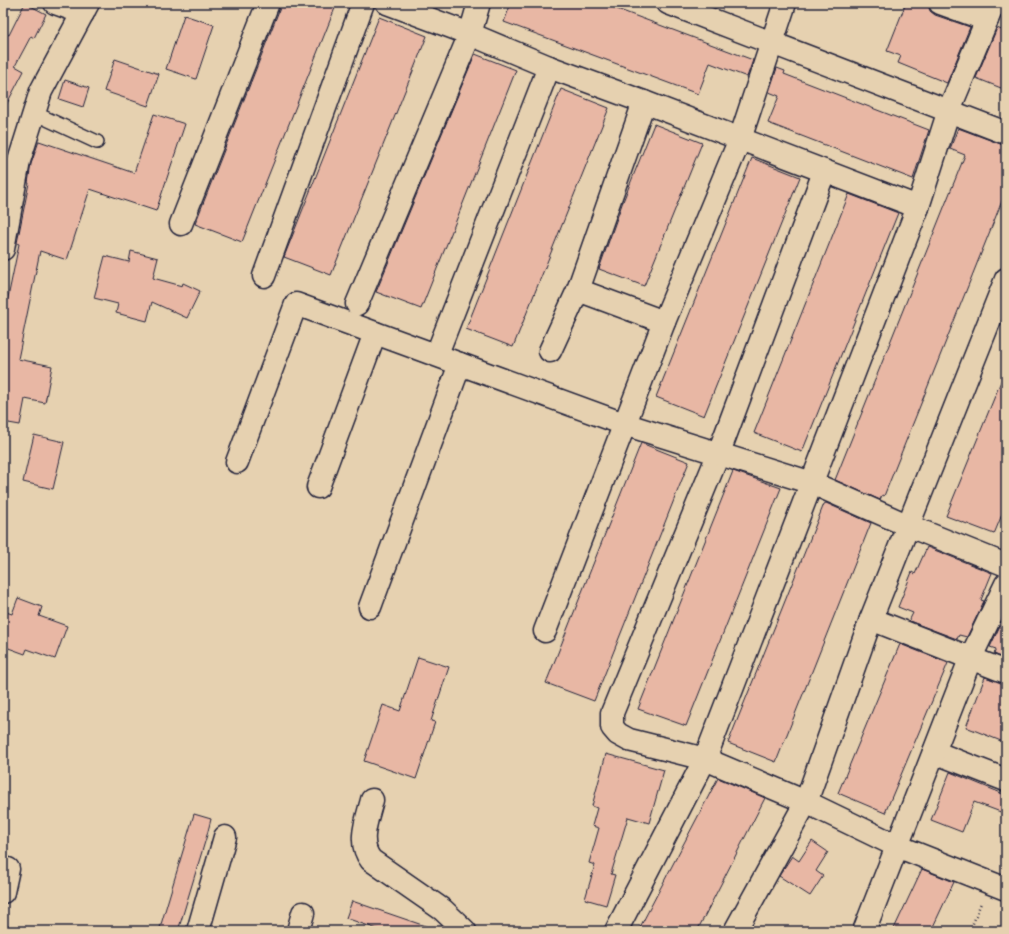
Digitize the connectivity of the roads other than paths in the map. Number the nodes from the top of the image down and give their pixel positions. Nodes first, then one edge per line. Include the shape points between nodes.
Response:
1 (55, 3) edge
2 (268, 3) edge
3 (363, 3) edge
4 (387, 3) edge
5 (479, 3) edge
6 (668, 3) edge
7 (785, 3) edge
8 (940, 3) edge
9 (85, 8) edge
10 (990, 11) edge
11 (470, 34) junction
12 (772, 42) junction
13 (549, 67) junction
14 (644, 102) junction
15 (949, 110) junction
16 (34, 113) junction
17 (1006, 133) edge
18 (740, 139) junction
19 (97, 142) dead end
20 (824, 172) junction
21 (8, 184) edge
22 (918, 207) junction
23 (181, 224) dead end
24 (3, 249) edge
25 (264, 276) dead end
26 (1006, 279) edge
27 (578, 290) junction
28 (357, 304) dead end
29 (664, 322) junction
30 (375, 333) junction
31 (440, 346) dead end
32 (550, 351) dead end
33 (460, 364) junction
34 (624, 424) junction
35 (718, 455) junction
36 (237, 462) dead end
37 (812, 482) junction
38 (318, 487) dead end
39 (909, 526) junction
40 (1006, 565) edge
41 (1006, 584) edge
42 (370, 607) dead end
43 (871, 619) junction
44 (545, 631) dead end
45 (971, 658) junction
46 (1006, 672) edge
47 (934, 752) junction
48 (705, 759) junction
49 (1006, 780) edge
50 (372, 800) dead end
51 (806, 802) junction
52 (225, 837) dead end
53 (897, 846) junction
54 (8, 869) dead end
55 (998, 886) edge
56 (3, 892) edge
57 (198, 931) edge
58 (465, 931) edge
59 (616, 931) edge
60 (735, 931) edge
61 (864, 931) edge

1 - 9 street
2 - 23 street
3 - 25 street
4 - 11 street
5 - 11 street
6 - 12 street
7 - 12 street
8 - 10 street
9 - 16 street via 41,91
10 - 15 street
11 - 13 street
11 - 28 street
12 - 15 street
12 - 18 street
13 - 14 street
13 - 31 street
14 - 18 street
14 - 27 street
15 - 17 street
15 - 22 street
16 - 19 lane
16 - 21 street
18 - 20 street
18 - 29 street
20 - 22 street
20 - 35 street
21 - 24 street
22 - 37 street
26 - 39 street
27 - 29 street
27 - 32 street
29 - 34 street
30 - 33 street
30 - 36 street via 296,304
30 - 38 street
33 - 34 street
33 - 42 street
34 - 35 street
34 - 44 street
35 - 37 street
35 - 48 street via 611,720 612,728 629,740
37 - 39 street
37 - 48 street
39 - 40 street
39 - 43 street
41 - 45 street
43 - 45 street
43 - 51 street
45 - 46 street
45 - 47 street
47 - 49 street
47 - 53 street
48 - 51 street
48 - 59 street
50 - 58 street via 363,838 367,855 443,910
51 - 53 street
51 - 60 street
52 - 57 street
53 - 55 street
53 - 61 street
54 - 56 street

